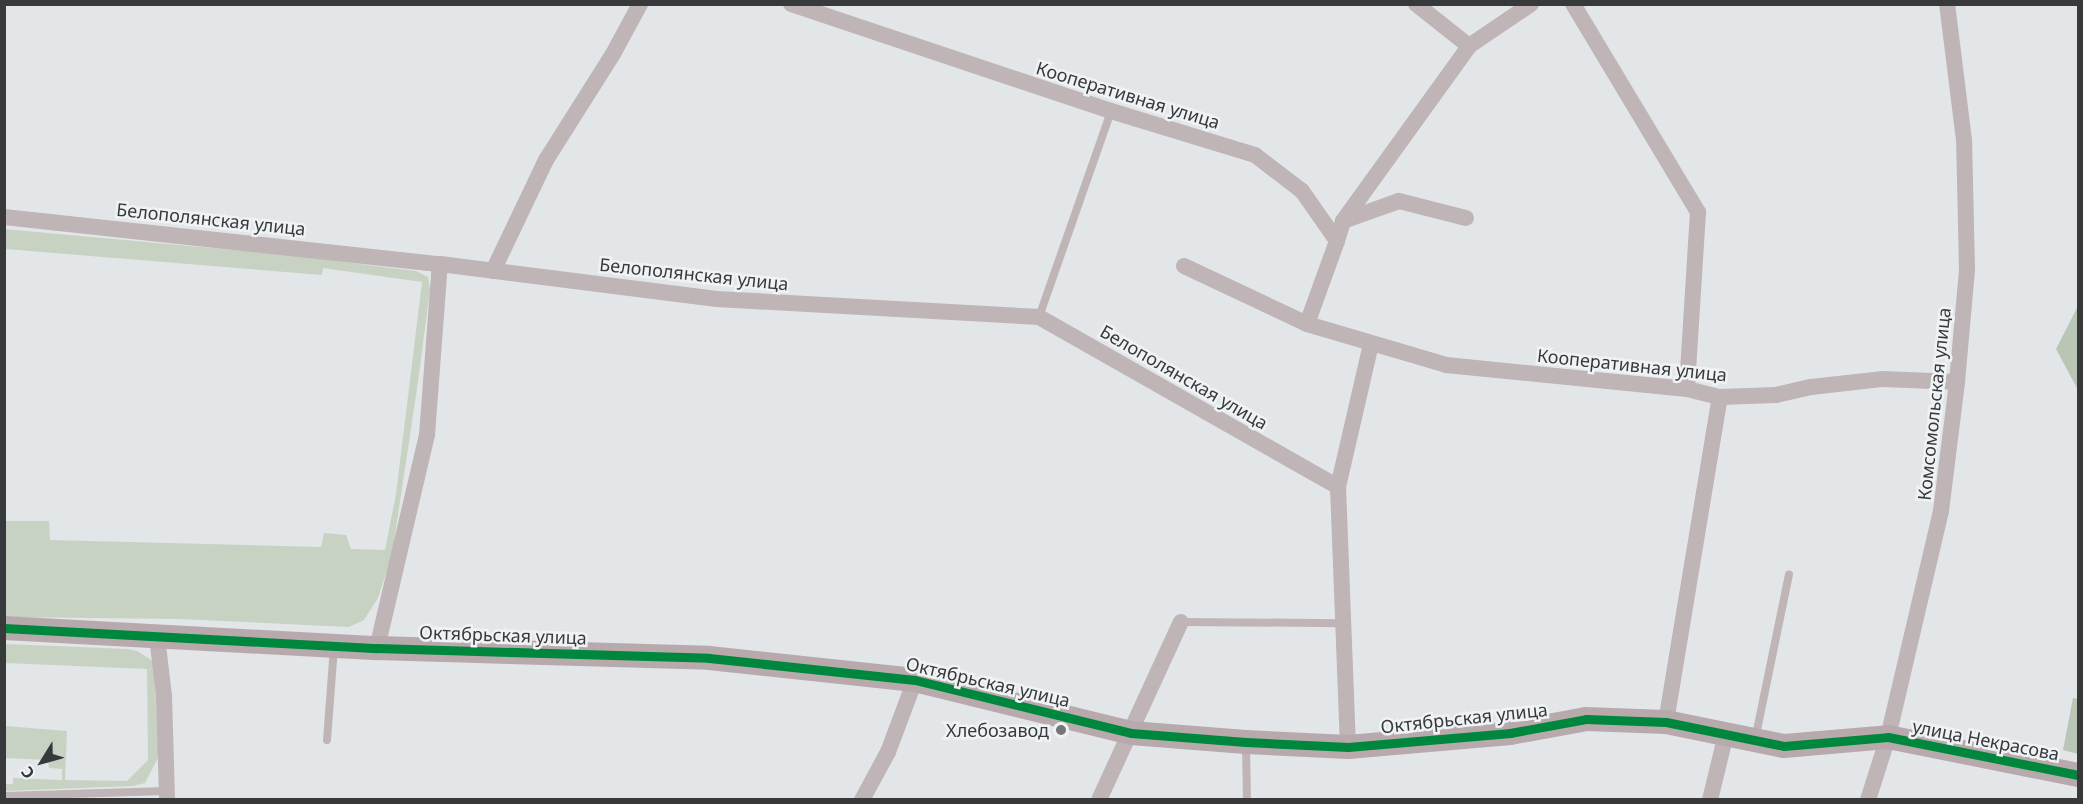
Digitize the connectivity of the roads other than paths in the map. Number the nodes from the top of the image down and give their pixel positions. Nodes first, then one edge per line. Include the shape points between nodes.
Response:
1 (640, 4) edge
2 (791, 4) edge
3 (1416, 4) edge
4 (1531, 4) edge
5 (1573, 4) edge
6 (1947, 4) edge
7 (1468, 46) junction
8 (1111, 111) junction
9 (4, 217) edge
10 (1466, 218) dead end
11 (1343, 220) junction
12 (1336, 241) junction
13 (440, 264) junction
14 (1184, 266) dead end
15 (494, 271) junction
16 (1039, 317) junction
17 (1307, 324) junction
18 (1371, 344) junction
19 (1957, 382) junction
20 (1687, 389) junction
21 (1720, 397) junction
22 (1338, 487) junction
23 (1789, 574) dead end
24 (1181, 622) joint
25 (1343, 623) junction
26 (4, 628) edge
27 (157, 638) junction
28 (334, 646) junction
29 (376, 648) junction
30 (915, 680) junction
31 (1666, 722) junction
32 (1131, 733) junction
33 (1726, 734) junction
34 (1888, 737) junction
35 (327, 740) dead end
36 (1755, 740) junction
37 (1246, 742) junction
38 (1348, 747) junction
39 (2079, 775) edge
40 (167, 795) edge
41 (4, 796) edge
42 (79, 796) edge
43 (862, 800) edge
44 (1098, 800) edge
45 (1247, 800) edge
46 (1710, 800) edge
47 (1868, 800) edge

1 - 15 street via 546,160
2 - 8 street, Кооперативная улица
3 - 7 street
4 - 7 street
5 - 20 street via 1698,212
6 - 19 street, Комсомольская улица via 1964,140 1967,269
7 - 11 street
8 - 12 street, Кооперативная улица via 1255,155 1302,190
8 - 16 lane
9 - 13 street, Белополянская улица
10 - 11 street via 1399,201
11 - 12 street
12 - 17 street
13 - 15 street, Белополянская улица
13 - 29 street via 427,435
14 - 17 street, Кооперативная улица
15 - 16 street, Белополянская улица via 717,299
16 - 22 street, Белополянская улица
17 - 18 street, Кооперативная улица
18 - 20 street, Кооперативная улица via 1446,365
18 - 22 street
19 - 21 street, Кооперативная улица via 1882,379 1776,394
19 - 34 street, Комсомольская улица via 1941,511
20 - 21 street, Кооперативная улица
21 - 31 street
22 - 25 street
23 - 36 lane
24 - 25 lane
24 - 32 street
25 - 38 street
26 - 27 street, Октябрьская улица
27 - 28 street, Октябрьская улица
27 - 40 street via 164,696
28 - 29 street, Октябрьская улица
28 - 35 lane
29 - 30 street, Октябрьская улица via 709,658
30 - 32 street, Октябрьская улица
30 - 43 street via 888,752
31 - 33 street, Октябрьская улица
31 - 38 street, Октябрьская улица via 1586,719 1510,733
32 - 37 street, Октябрьская улица
32 - 44 street
33 - 36 street, Октябрьская улица
33 - 46 street
34 - 36 street, Октябрьская улица via 1784,746
34 - 39 street, улица Некрасова
34 - 47 street, Комсомольская улица
37 - 38 street, Октябрьская улица
37 - 45 lane
40 - 42 lane
41 - 42 lane

